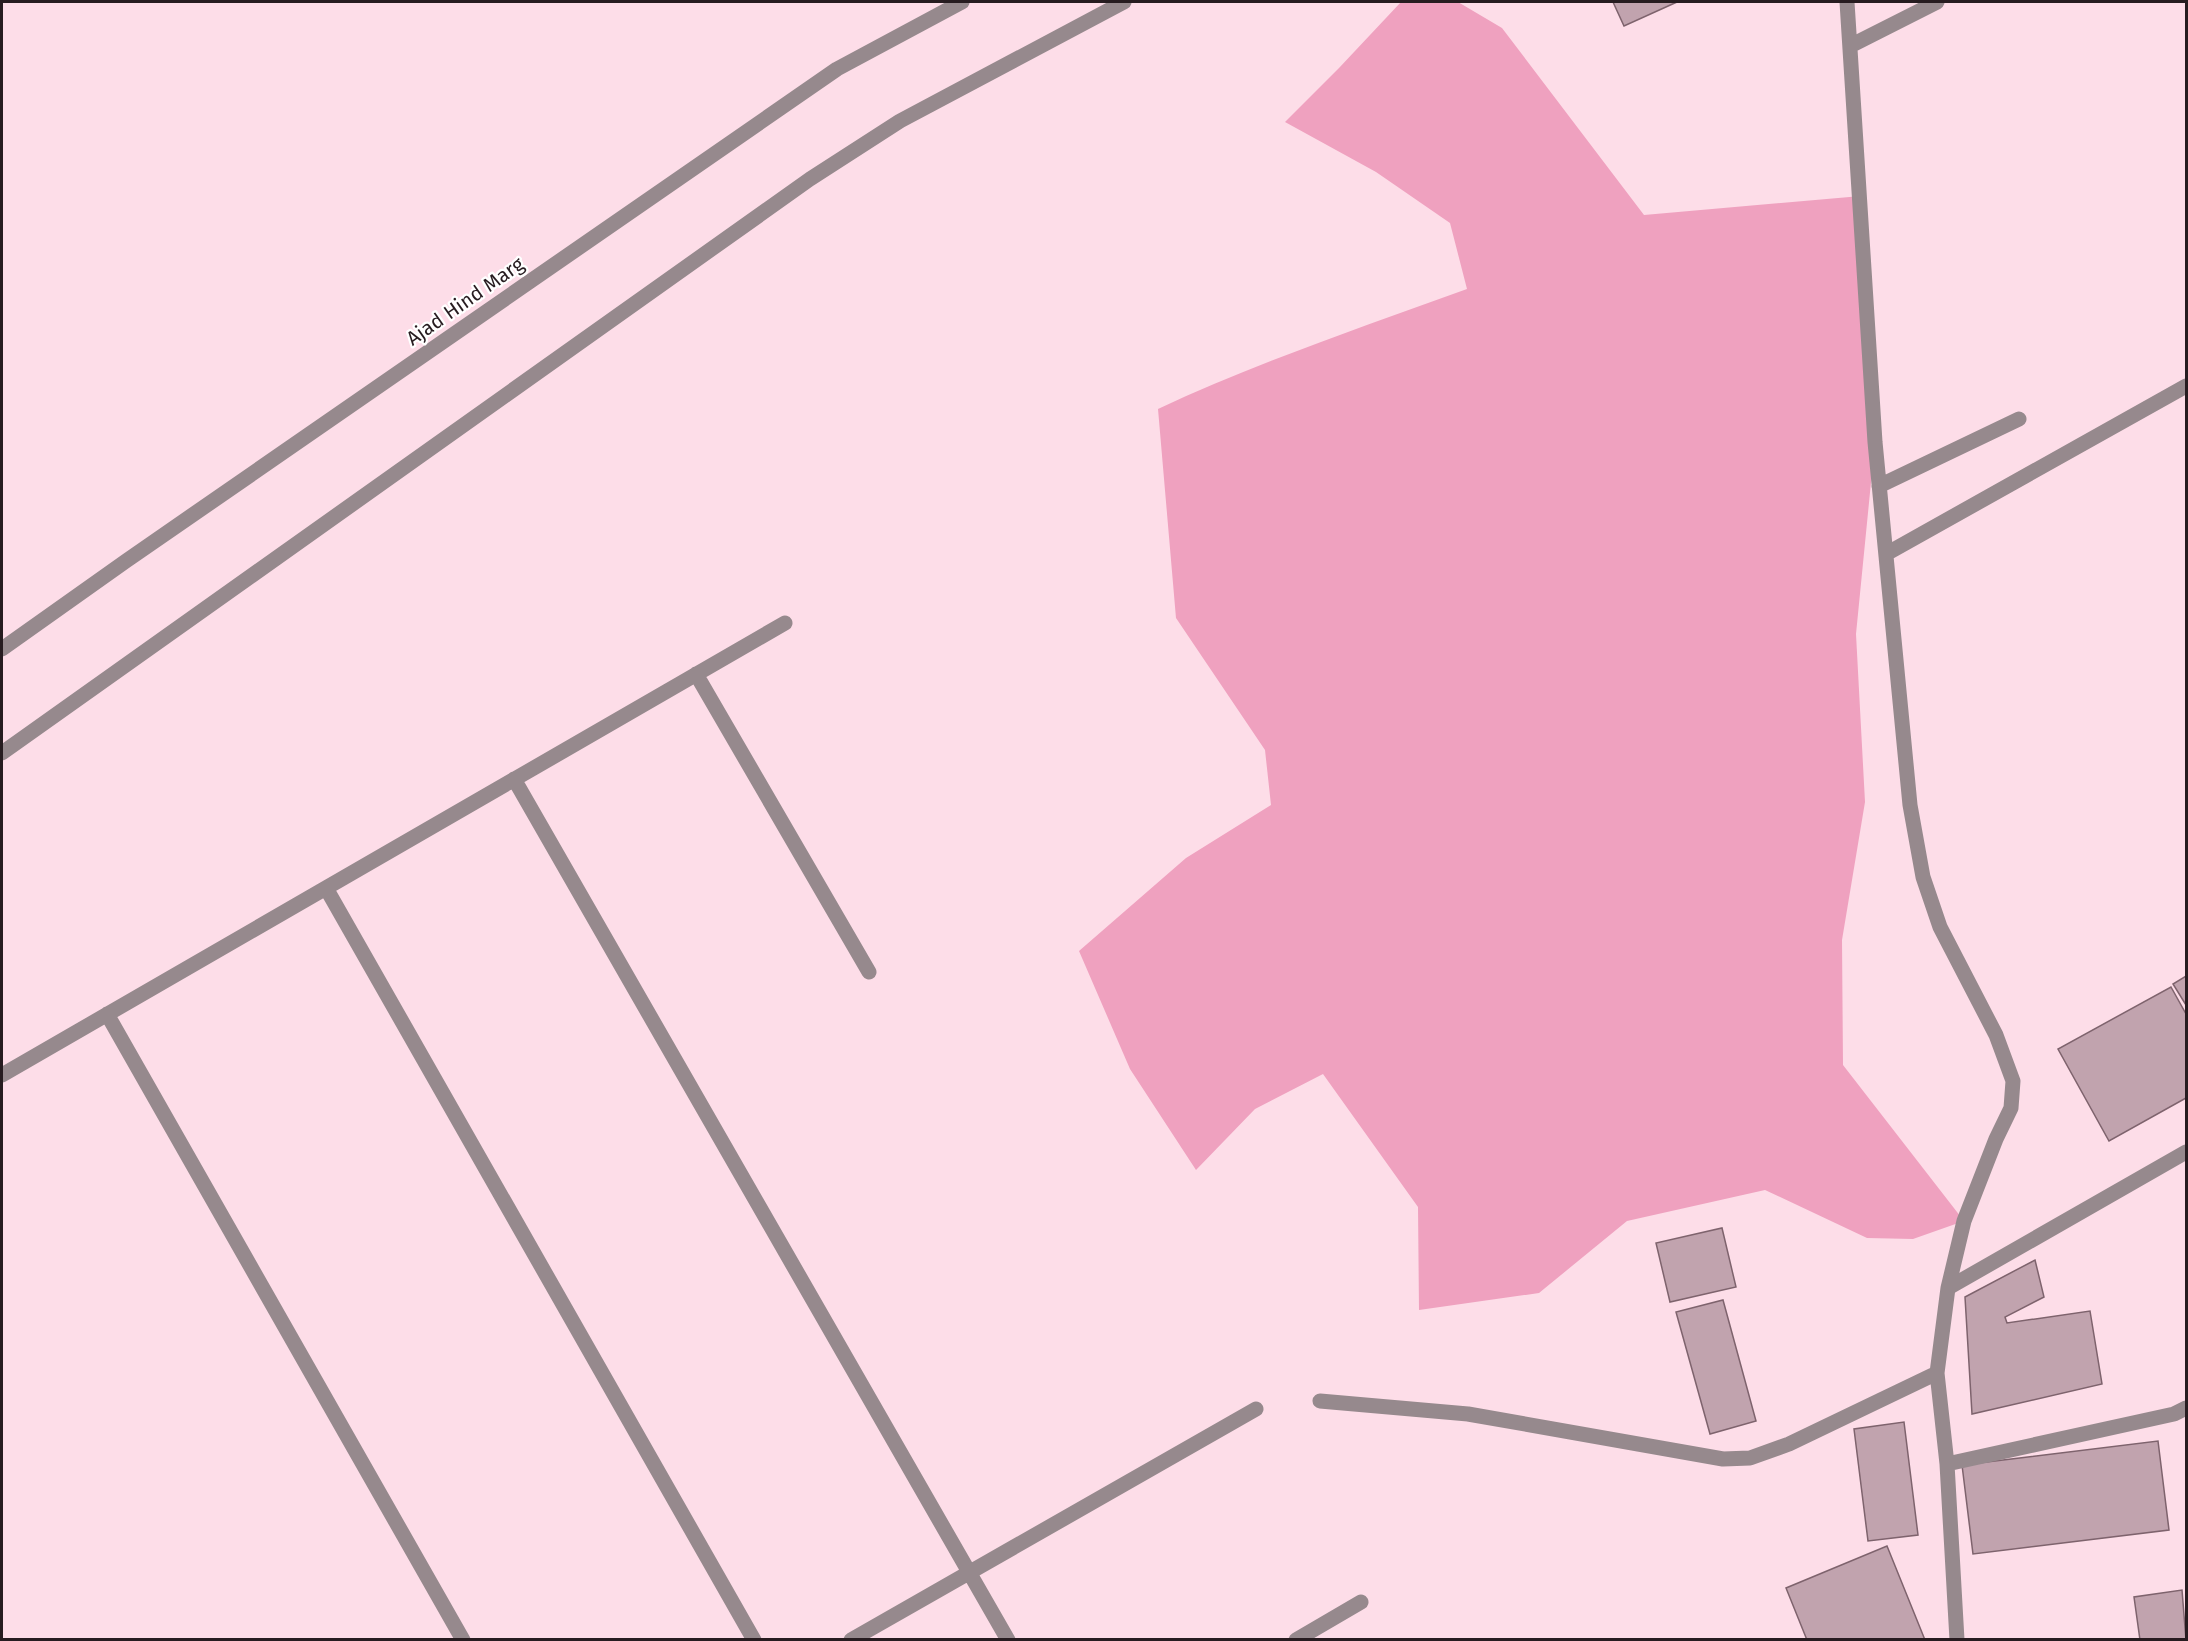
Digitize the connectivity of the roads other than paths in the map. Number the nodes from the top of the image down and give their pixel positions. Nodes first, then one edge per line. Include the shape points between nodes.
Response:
1 (962, 2) edge
2 (1124, 2) edge
3 (1847, 2) edge
4 (1937, 2) edge
5 (1850, 46) junction
6 (2187, 386) edge
7 (2019, 419) dead end
8 (1879, 486) junction
9 (1886, 554) junction
10 (785, 623) dead end
11 (2, 649) edge
12 (696, 674) junction
13 (2, 753) edge
14 (514, 779) junction
15 (326, 888) junction
16 (869, 972) dead end
17 (107, 1014) junction
18 (2, 1075) edge
19 (2187, 1152) edge
20 (1948, 1288) junction
21 (1937, 1373) junction
22 (1320, 1401) dead end
23 (1256, 1408) dead end
24 (2187, 1408) edge
25 (1947, 1464) junction
26 (969, 1572) junction
27 (1361, 1602) dead end
28 (464, 1640) edge
29 (754, 1640) edge
30 (851, 1640) edge
31 (1008, 1640) edge
32 (1296, 1640) edge
33 (1957, 1640) edge

1 - 11 street, Ajad Hind Marg via 837,69
2 - 13 street via 900,121 810,179
3 - 5 street
4 - 5 street
5 - 8 street
6 - 9 street
7 - 8 street
8 - 9 street
9 - 20 street via 1910,805 1923,877 1940,927 1996,1035 2013,1081 2011,1108 1964,1221
10 - 12 street
12 - 14 street
12 - 16 street
14 - 15 street
14 - 26 street
15 - 17 street
15 - 29 street
17 - 18 street
17 - 28 street
19 - 20 street
20 - 21 street
21 - 22 street via 1750,1458 1724,1459 1468,1414
21 - 25 street
23 - 26 street
24 - 25 street
25 - 33 street
26 - 30 street
26 - 31 street
27 - 32 street

